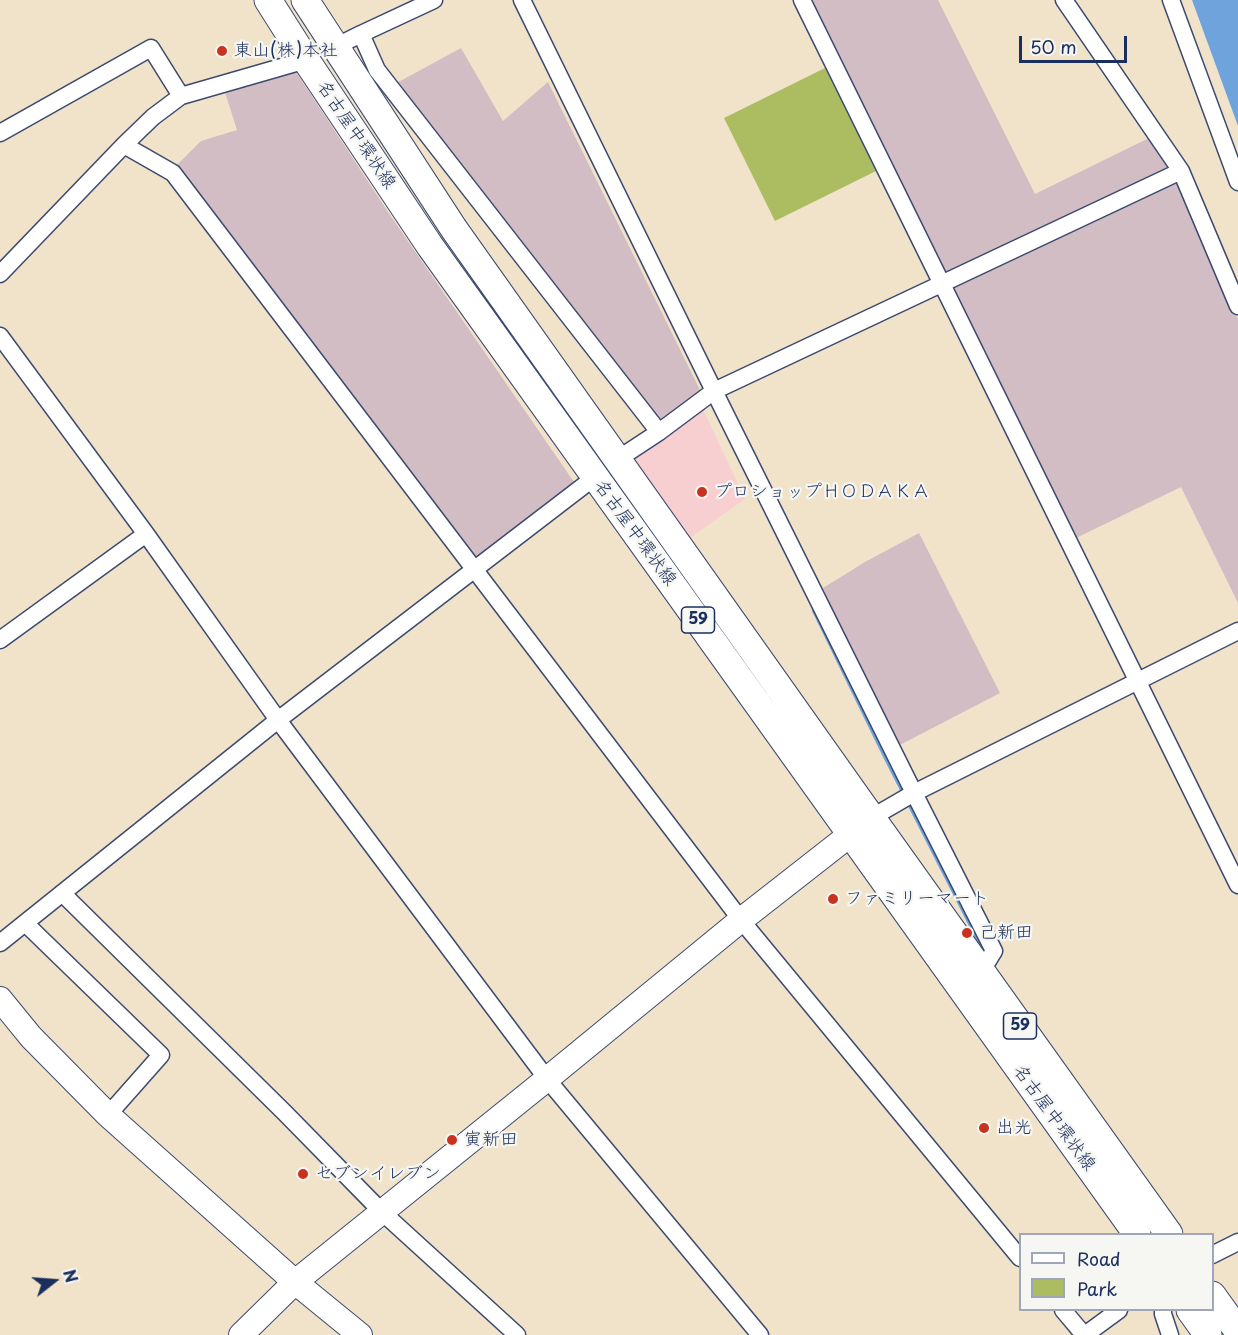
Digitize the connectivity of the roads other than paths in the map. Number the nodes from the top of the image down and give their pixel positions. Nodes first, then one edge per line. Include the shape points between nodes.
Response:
1 (268, 0) edge
2 (305, 0) edge
3 (434, 0) edge
4 (522, 0) edge
5 (802, 0) edge
6 (1064, 0) edge
7 (1171, 0) edge
8 (361, 33) junction
9 (335, 47) junction
10 (306, 60) junction
11 (181, 96) junction
12 (0, 133) edge
13 (124, 145) junction
14 (1181, 171) junction
15 (1238, 182) edge
16 (0, 274) edge
17 (941, 283) junction
18 (1238, 306) edge
19 (0, 336) edge
20 (710, 394) junction
21 (659, 432) junction
22 (618, 459) junction
23 (595, 477) junction
24 (146, 534) junction
25 (476, 570) junction
26 (1238, 631) edge
27 (0, 640) edge
28 (1138, 682) junction
29 (278, 720) junction
30 (909, 796) junction
31 (861, 826) junction
32 (1238, 885) edge
33 (62, 893) junction
34 (741, 921) junction
35 (25, 922) junction
36 (0, 943) edge
37 (981, 972) junction
38 (0, 999) edge
39 (547, 1079) junction
40 (108, 1115) junction
41 (382, 1212) junction
42 (1136, 1233) edge
43 (1168, 1233) edge
44 (1238, 1242) edge
45 (1214, 1254) edge
46 (1019, 1257) edge
47 (295, 1282) junction
48 (1214, 1298) edge
49 (1064, 1311) edge
50 (1118, 1311) edge
51 (1163, 1311) edge
52 (1191, 1311) edge
53 (1238, 1331) edge
54 (241, 1335) edge
55 (360, 1335) edge
56 (517, 1335) edge
57 (760, 1335) edge
58 (1084, 1335) edge
59 (1170, 1335) edge
60 (1208, 1335) edge

1 - 10 main road, 名古屋中環状線 / 59
2 - 9 main road, 名古屋中環状線 / 59
3 - 8 street
4 - 20 street
5 - 17 street
6 - 14 street
7 - 15 street
8 - 9 street
8 - 21 street via 377,70
9 - 22 main road, 名古屋中環状線 / 59 via 454,229
10 - 11 street
10 - 23 main road, 名古屋中環状線 / 59 via 430,246
11 - 12 street via 152,48
11 - 13 street
13 - 16 street
13 - 25 street via 173,173
14 - 17 street
14 - 18 street
17 - 20 street
17 - 28 street
19 - 24 street
20 - 21 street
20 - 30 street
21 - 22 street
22 - 31 main road, 名古屋中環状線 / 59
23 - 25 street
23 - 31 main road, 名古屋中環状線 / 59
24 - 27 street
24 - 29 street
25 - 29 street
25 - 34 street
26 - 28 street
28 - 30 street
28 - 32 street
29 - 33 street
29 - 39 street
30 - 31 street
30 - 37 street via 994,951
31 - 34 street
31 - 37 main road, 名古屋中環状線 / 59
31 - 42 main road, 名古屋中環状線 / 59
33 - 35 street
33 - 41 street
34 - 39 street
34 - 46 street
35 - 36 street
35 - 40 street via 161,1055
37 - 43 main road, 名古屋中環状線 / 59
38 - 40 street via 31,1037
39 - 41 street
39 - 57 street
40 - 47 street
41 - 47 street
41 - 56 street
44 - 45 street
47 - 54 street
47 - 55 street
48 - 53 main road
49 - 58 street
50 - 58 street
51 - 59 street
52 - 60 main road

